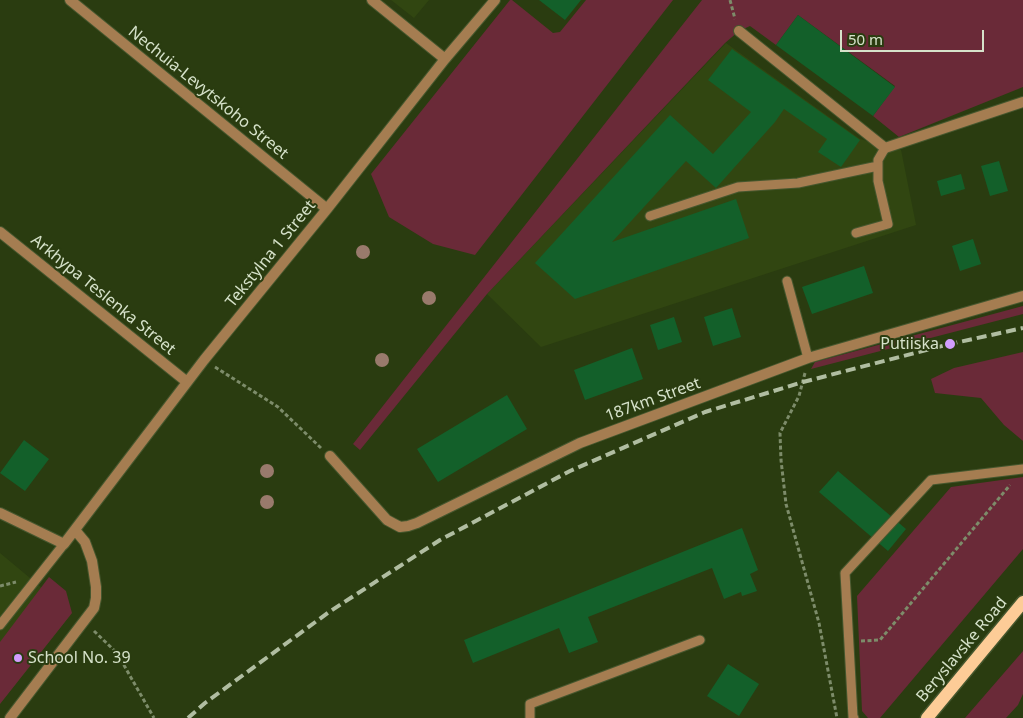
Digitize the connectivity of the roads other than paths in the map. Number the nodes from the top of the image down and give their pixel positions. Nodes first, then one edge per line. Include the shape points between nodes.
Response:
1 (70, 0) edge
2 (372, 0) edge
3 (495, 0) edge
4 (739, 31) dead end
5 (445, 59) junction
6 (1023, 102) edge
7 (885, 148) junction
8 (878, 166) junction
9 (327, 209) junction
10 (650, 216) dead end
11 (0, 232) edge
12 (856, 233) dead end
13 (787, 281) dead end
14 (1023, 296) edge
15 (808, 358) junction
16 (187, 382) junction
17 (330, 456) road end
18 (1023, 469) edge
19 (0, 513) edge
20 (75, 530) junction
21 (64, 544) junction
22 (1021, 609) edge
23 (0, 625) edge
24 (700, 640) dead end
25 (10, 718) edge
26 (530, 718) edge
27 (854, 718) edge
28 (927, 718) edge

1 - 9 street, Nechuia-Levytskoho Street
2 - 5 street
3 - 5 street, Tekstylna 1 Street
4 - 7 street
5 - 9 street, Tekstylna 1 Street
6 - 7 street
7 - 8 lane
8 - 10 lane via 798,183 738,187
8 - 12 lane via 878,181 888,224
9 - 16 street, Tekstylna 1 Street
11 - 16 street, Arkhypa Teslenka Street
13 - 15 lane
14 - 15 street, 187km Street
15 - 17 street, 187km Street via 580,443 408,526 400,527 387,520
16 - 20 street, Tekstylna 1 Street
18 - 27 lane via 931,480 845,573
19 - 21 street
20 - 21 street, Tekstylna 1 Street
20 - 25 street via 85,542 92,561 96,587 94,608
21 - 23 lane
22 - 28 main road, Beryslavske Road
24 - 26 lane via 530,704

